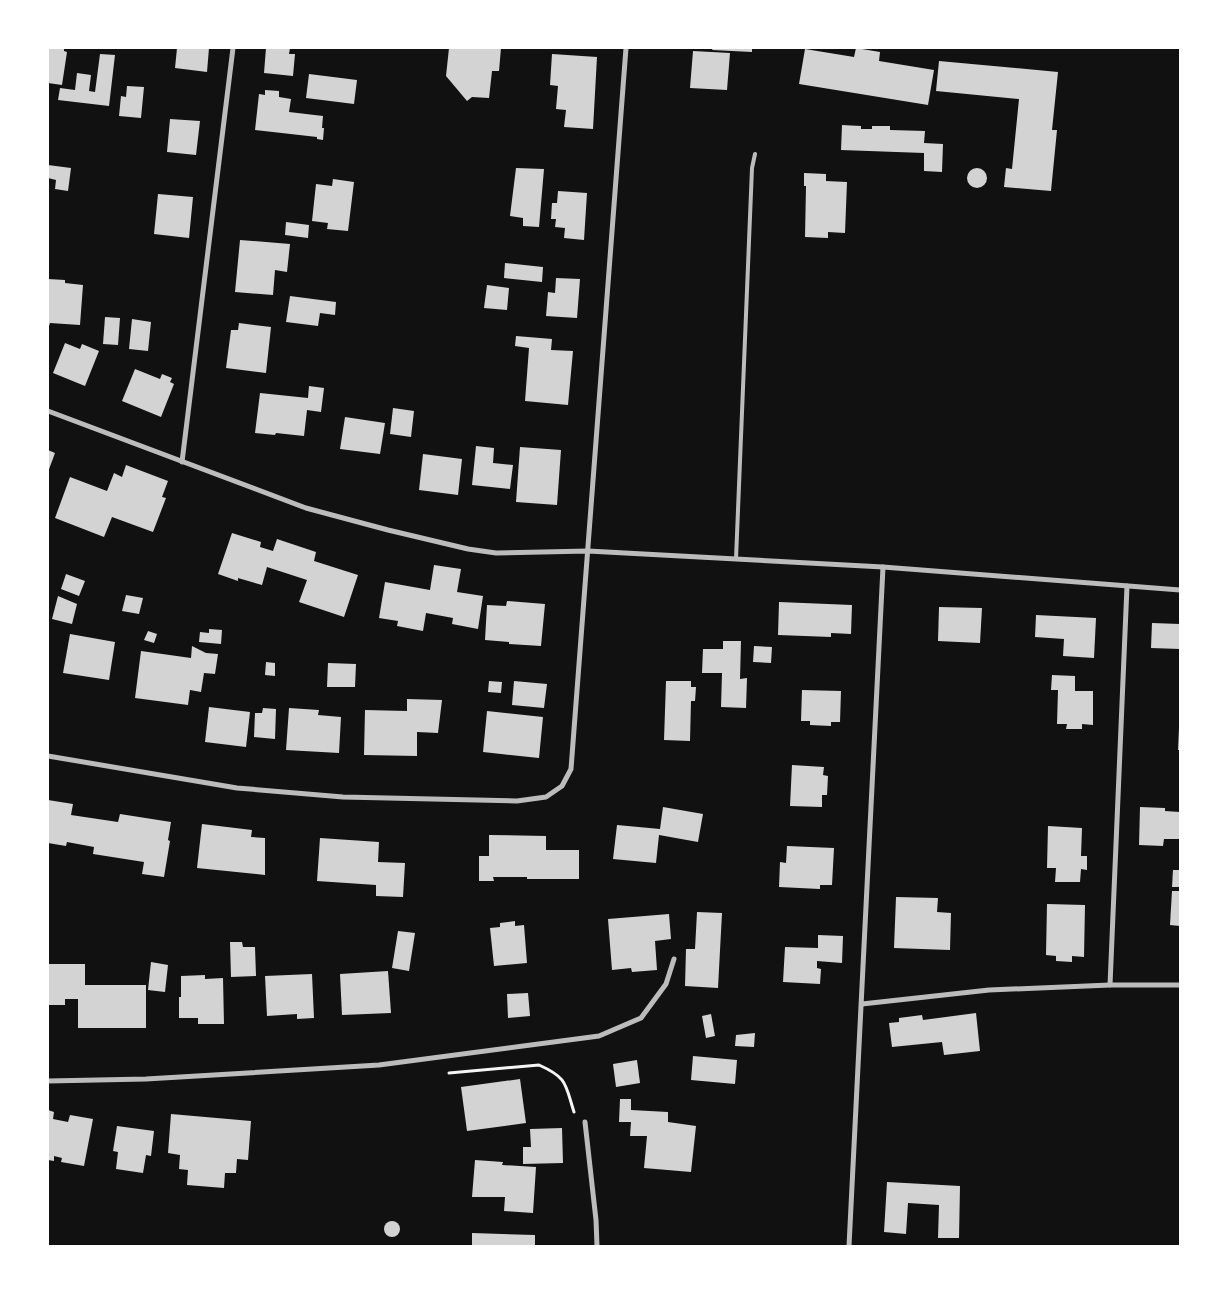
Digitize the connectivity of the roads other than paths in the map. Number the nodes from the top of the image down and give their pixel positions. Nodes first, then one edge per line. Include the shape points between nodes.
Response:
1 (233, 48) edge
2 (626, 48) edge
3 (755, 154) dead end
4 (48, 411) edge
5 (182, 462) junction
6 (588, 551) junction
7 (736, 559) junction
8 (884, 567) junction
9 (1127, 586) junction
10 (1180, 590) edge
11 (48, 756) edge
12 (674, 959) dead end
13 (1110, 985) junction
14 (1180, 985) edge
15 (862, 1004) junction
16 (48, 1081) edge
17 (585, 1122) road end
18 (597, 1246) edge
19 (849, 1246) edge

1 - 5 street
2 - 6 street
3 - 7 lane via 751,178
4 - 5 street
5 - 6 street via 306,508 468,549 496,553
6 - 7 street
6 - 11 street via 570,770 562,786 546,797 517,801 334,796 237,788
7 - 8 street
8 - 9 street
8 - 15 street
9 - 10 street
9 - 13 street
12 - 16 street via 666,984 641,1018 599,1036 379,1065 156,1079
13 - 14 street
13 - 15 street via 989,990
15 - 19 street
17 - 18 street

